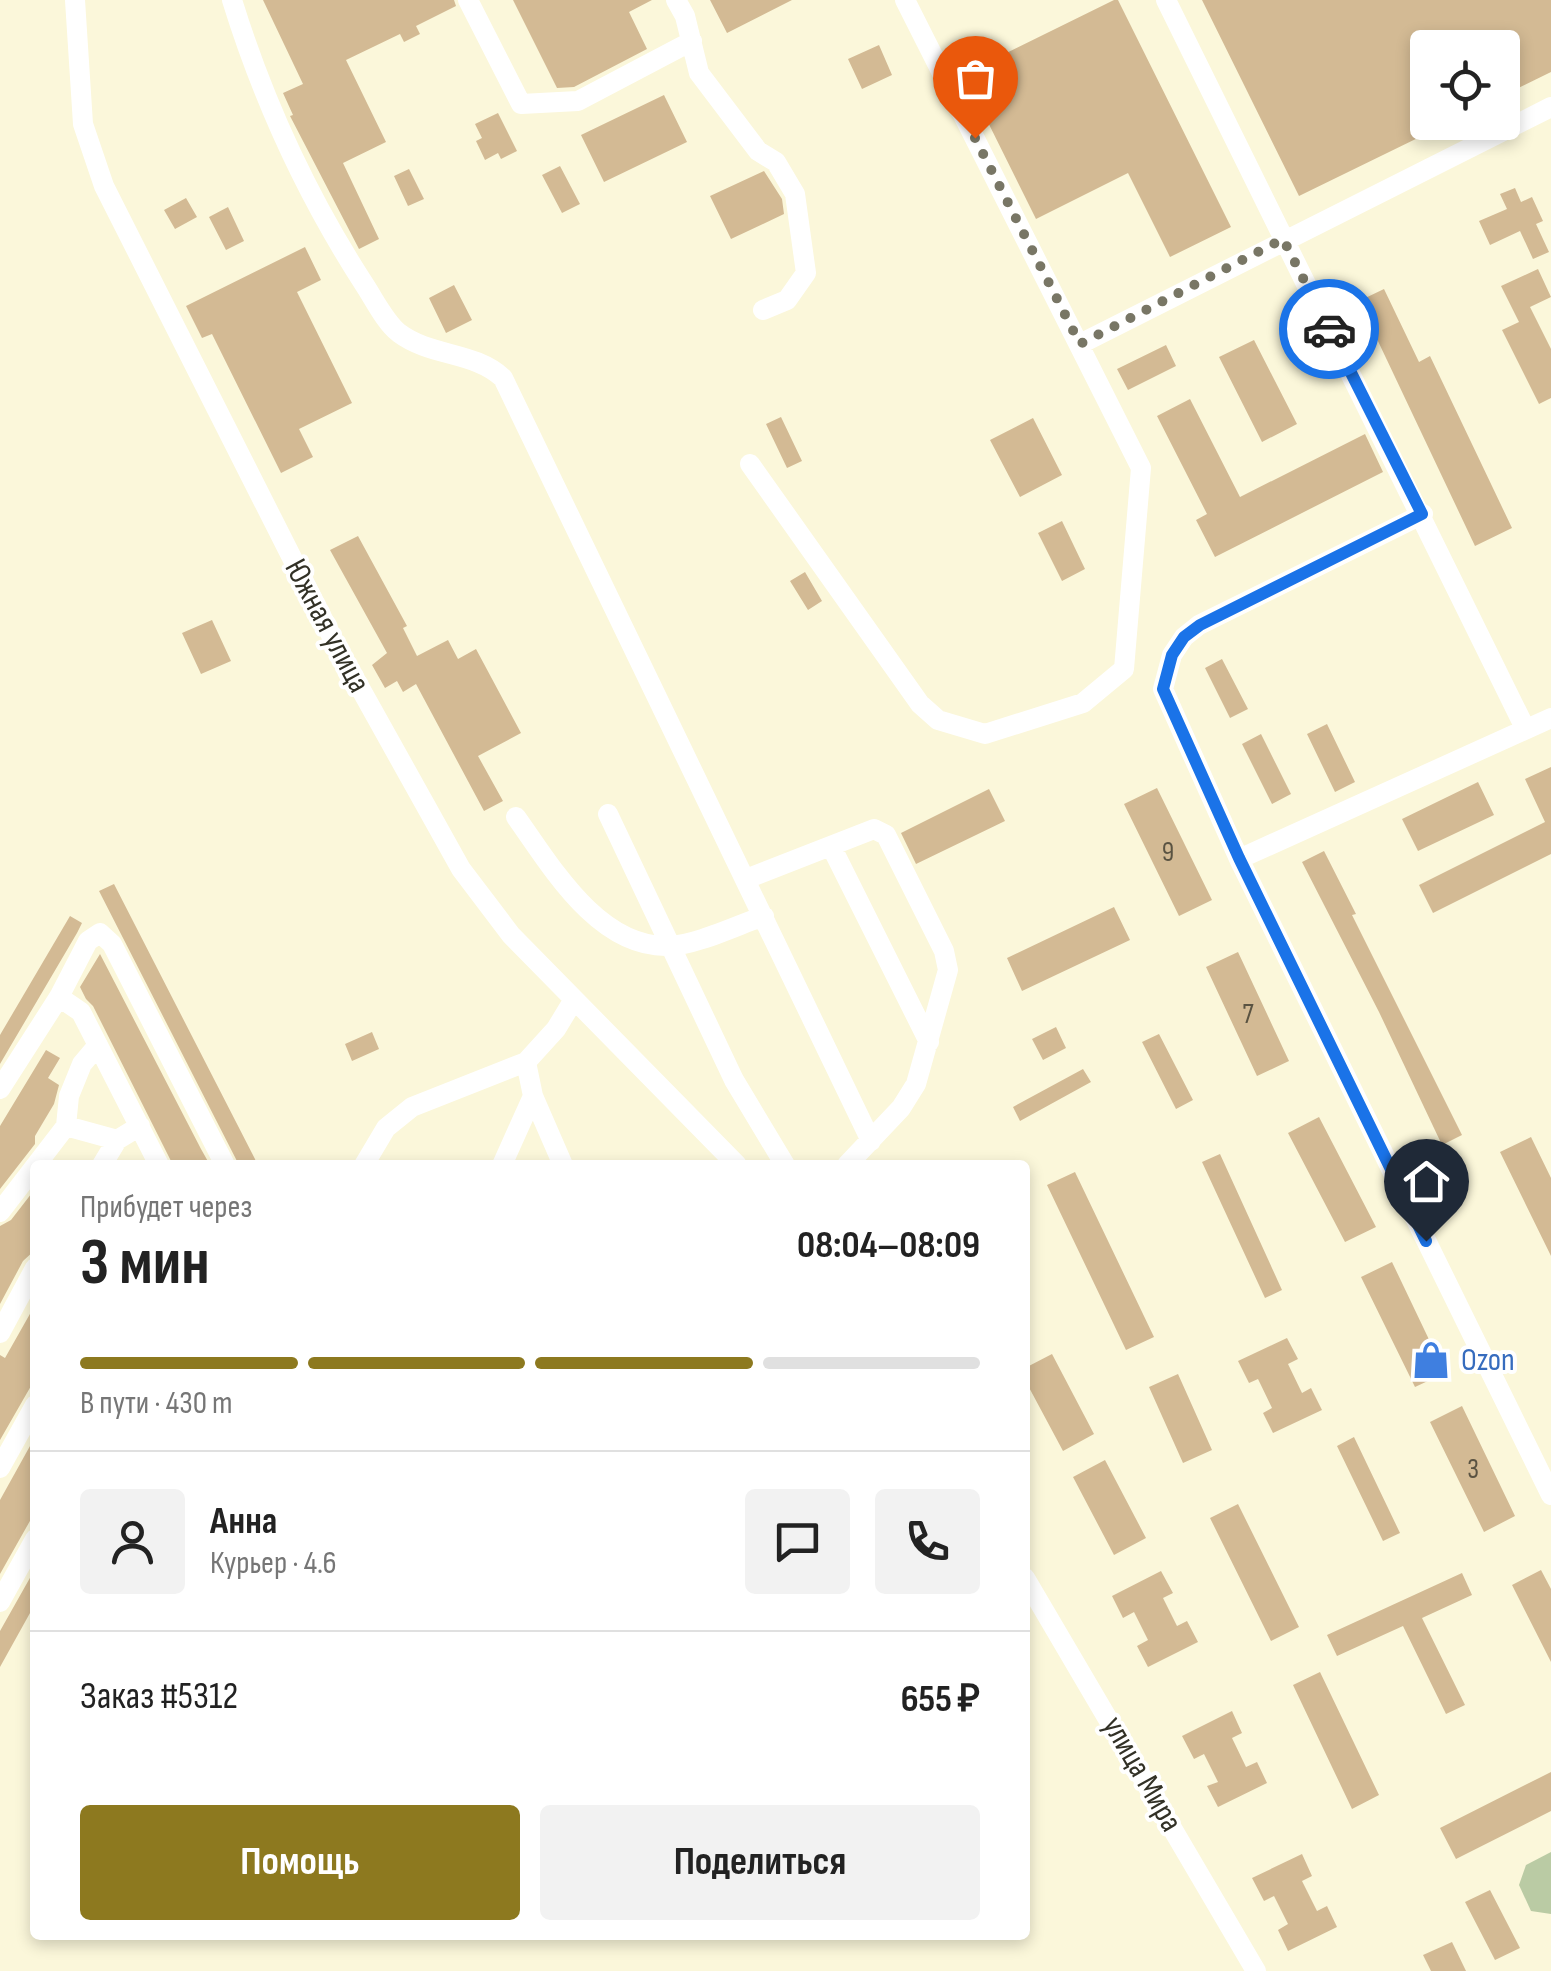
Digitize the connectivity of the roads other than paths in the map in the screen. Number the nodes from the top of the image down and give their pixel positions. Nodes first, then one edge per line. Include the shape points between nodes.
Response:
1 (76, 0) edge
2 (232, 0) edge
3 (468, 0) edge
4 (676, 0) edge
5 (905, 0) edge
6 (1166, 0) edge
7 (692, 41) junction
8 (1551, 107) edge
9 (1283, 239) junction
10 (763, 310) dead end
11 (1080, 344) junction
12 (750, 464) dead end
13 (1422, 514) junction
14 (1551, 718) edge
15 (1525, 728) junction
16 (608, 814) dead end
17 (516, 817) dead end
18 (832, 848) junction
19 (1239, 858) junction
20 (746, 880) junction
21 (764, 916) junction
22 (671, 947) junction
23 (59, 996) junction
24 (573, 1001) junction
25 (930, 1042) junction
26 (98, 1045) junction
27 (526, 1062) junction
28 (0, 1089) edge
29 (534, 1096) junction
30 (66, 1126) junction
31 (140, 1126) junction
32 (117, 1140) junction
33 (871, 1141) junction
34 (36, 1160) edge
35 (105, 1160) edge
36 (157, 1160) edge
37 (222, 1160) edge
38 (367, 1160) edge
39 (504, 1160) edge
40 (562, 1160) edge
41 (731, 1160) edge
42 (782, 1160) edge
43 (852, 1160) edge
44 (30, 1169) edge
45 (0, 1212) edge
46 (30, 1277) edge
47 (0, 1333) edge
48 (30, 1414) edge
49 (0, 1468) edge
50 (1551, 1495) edge
51 (30, 1548) edge
52 (1030, 1587) edge
53 (0, 1602) edge
54 (1256, 1971) edge

1 - 24 street, Южная улица via 83,124 104,186 393,752 462,870
2 - 20 street via 255,75 322,214 395,330 420,346 488,364 503,378
3 - 7 street via 520,104 578,101
4 - 7 street
5 - 11 street
6 - 9 street
7 - 10 street via 699,73 758,151 776,162 795,194 806,273 787,300
8 - 9 street
9 - 11 street
9 - 13 street
11 - 12 street via 1141,468 1124,669 1083,704 985,734 938,720 920,704
13 - 15 street
13 - 19 street via 1200,625 1172,655 1163,689
14 - 15 street
15 - 19 street
16 - 22 street
17 - 22 street via 564,885 608,925 639,943
18 - 20 street
18 - 25 street
18 - 25 street via 874,829 886,835 944,951 948,970
19 - 50 street
20 - 21 street
21 - 22 street
21 - 33 street
22 - 42 street via 734,1080
23 - 26 street via 81,1012
23 - 28 street
23 - 37 street via 88,941 100,933 112,944
24 - 27 street
24 - 41 street, Южная улица
25 - 33 street via 916,1084
26 - 30 street via 82,1064
26 - 31 street
27 - 29 street
27 - 38 street via 412,1107 386,1128
29 - 39 street
29 - 40 street
30 - 32 street
30 - 34 street
31 - 32 street
31 - 36 street
32 - 35 street
33 - 43 street
44 - 45 street
46 - 47 street
48 - 49 street
51 - 53 street
52 - 54 street, улица Мира

